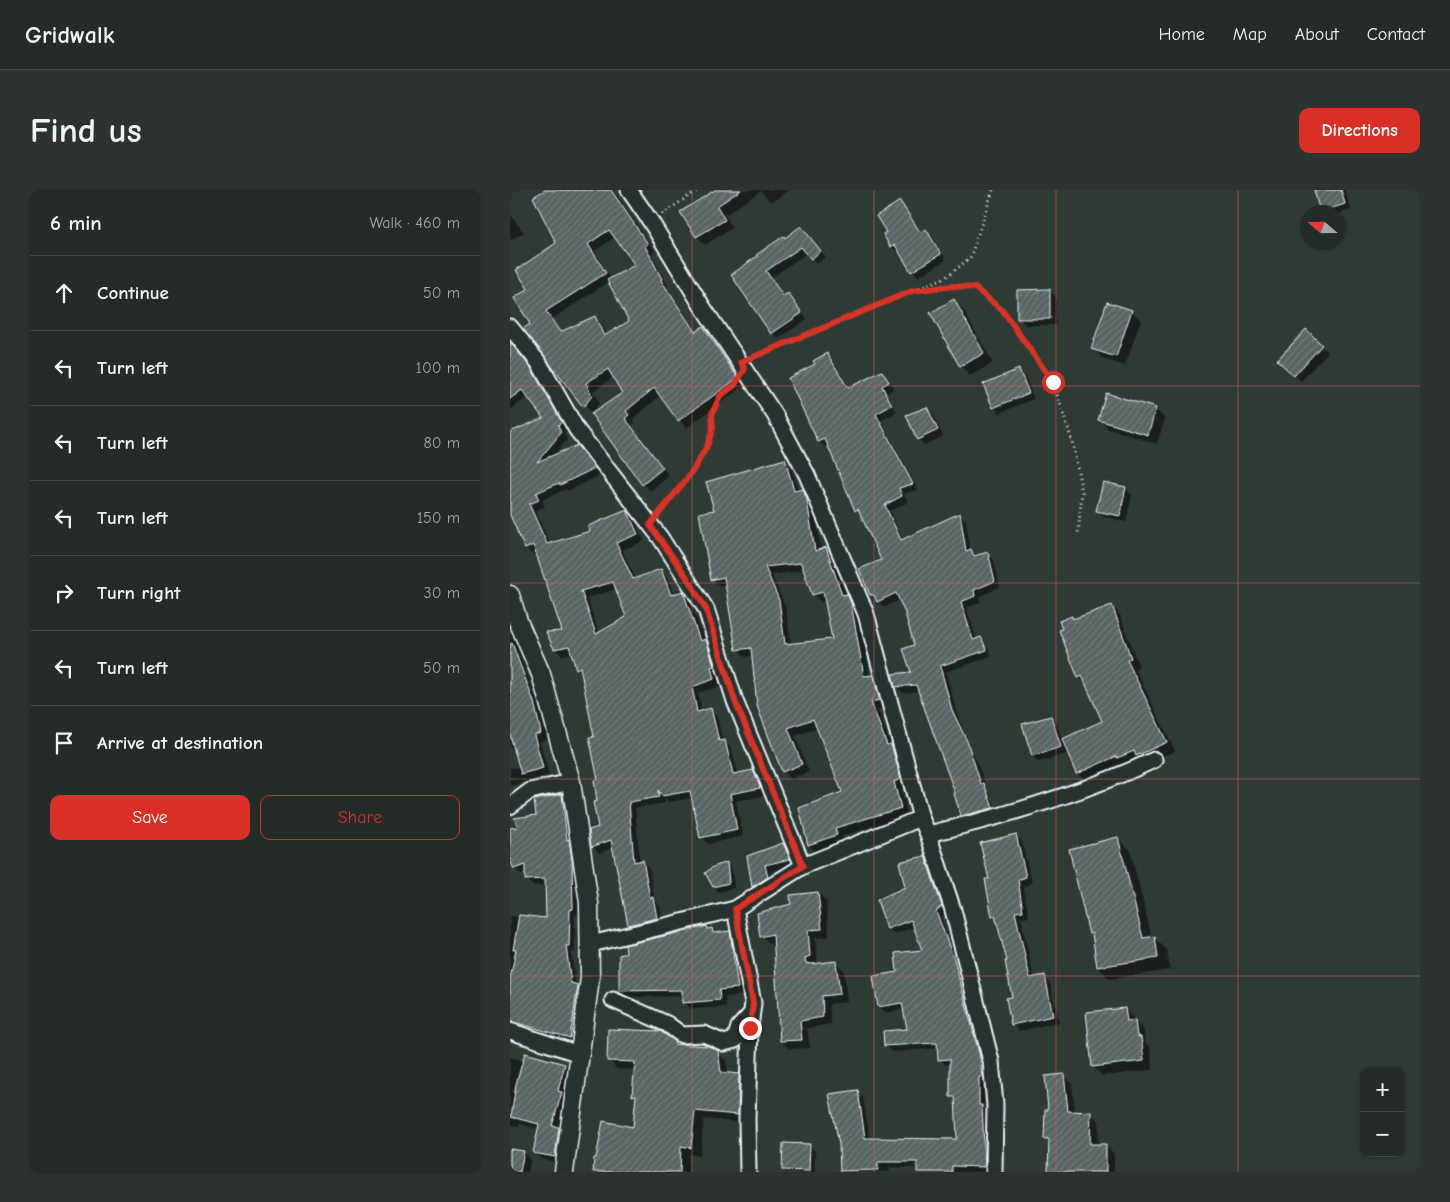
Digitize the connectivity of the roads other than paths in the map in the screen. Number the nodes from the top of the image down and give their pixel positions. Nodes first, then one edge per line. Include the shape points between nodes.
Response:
1 (629, 190) edge
2 (510, 327) edge
3 (510, 596) edge
4 (1154, 760) dead end
5 (571, 782) junction
6 (510, 806) edge
7 (921, 818) junction
8 (928, 834) junction
9 (803, 866) junction
10 (735, 909) junction
11 (591, 944) junction
12 (613, 1000) dead end
13 (752, 1014) junction
14 (510, 1031) edge
15 (579, 1054) junction
16 (564, 1172) edge
17 (748, 1172) edge
18 (994, 1172) edge

1 - 7 street via 775,414 807,475 866,614
2 - 9 street via 539,363 577,430 650,525 706,609 735,701
3 - 5 street via 541,674
4 - 8 street via 1051,802
5 - 6 street via 530,791
5 - 11 street via 590,903
7 - 8 street
7 - 9 street
8 - 18 street via 953,910 991,1061 995,1105
9 - 10 street
10 - 11 street
10 - 13 street via 753,1003
11 - 15 street via 586,1021
12 - 13 street via 667,1024 682,1036 704,1034 724,1043 735,1040 738,1026
13 - 17 street
14 - 15 street
15 - 16 street

